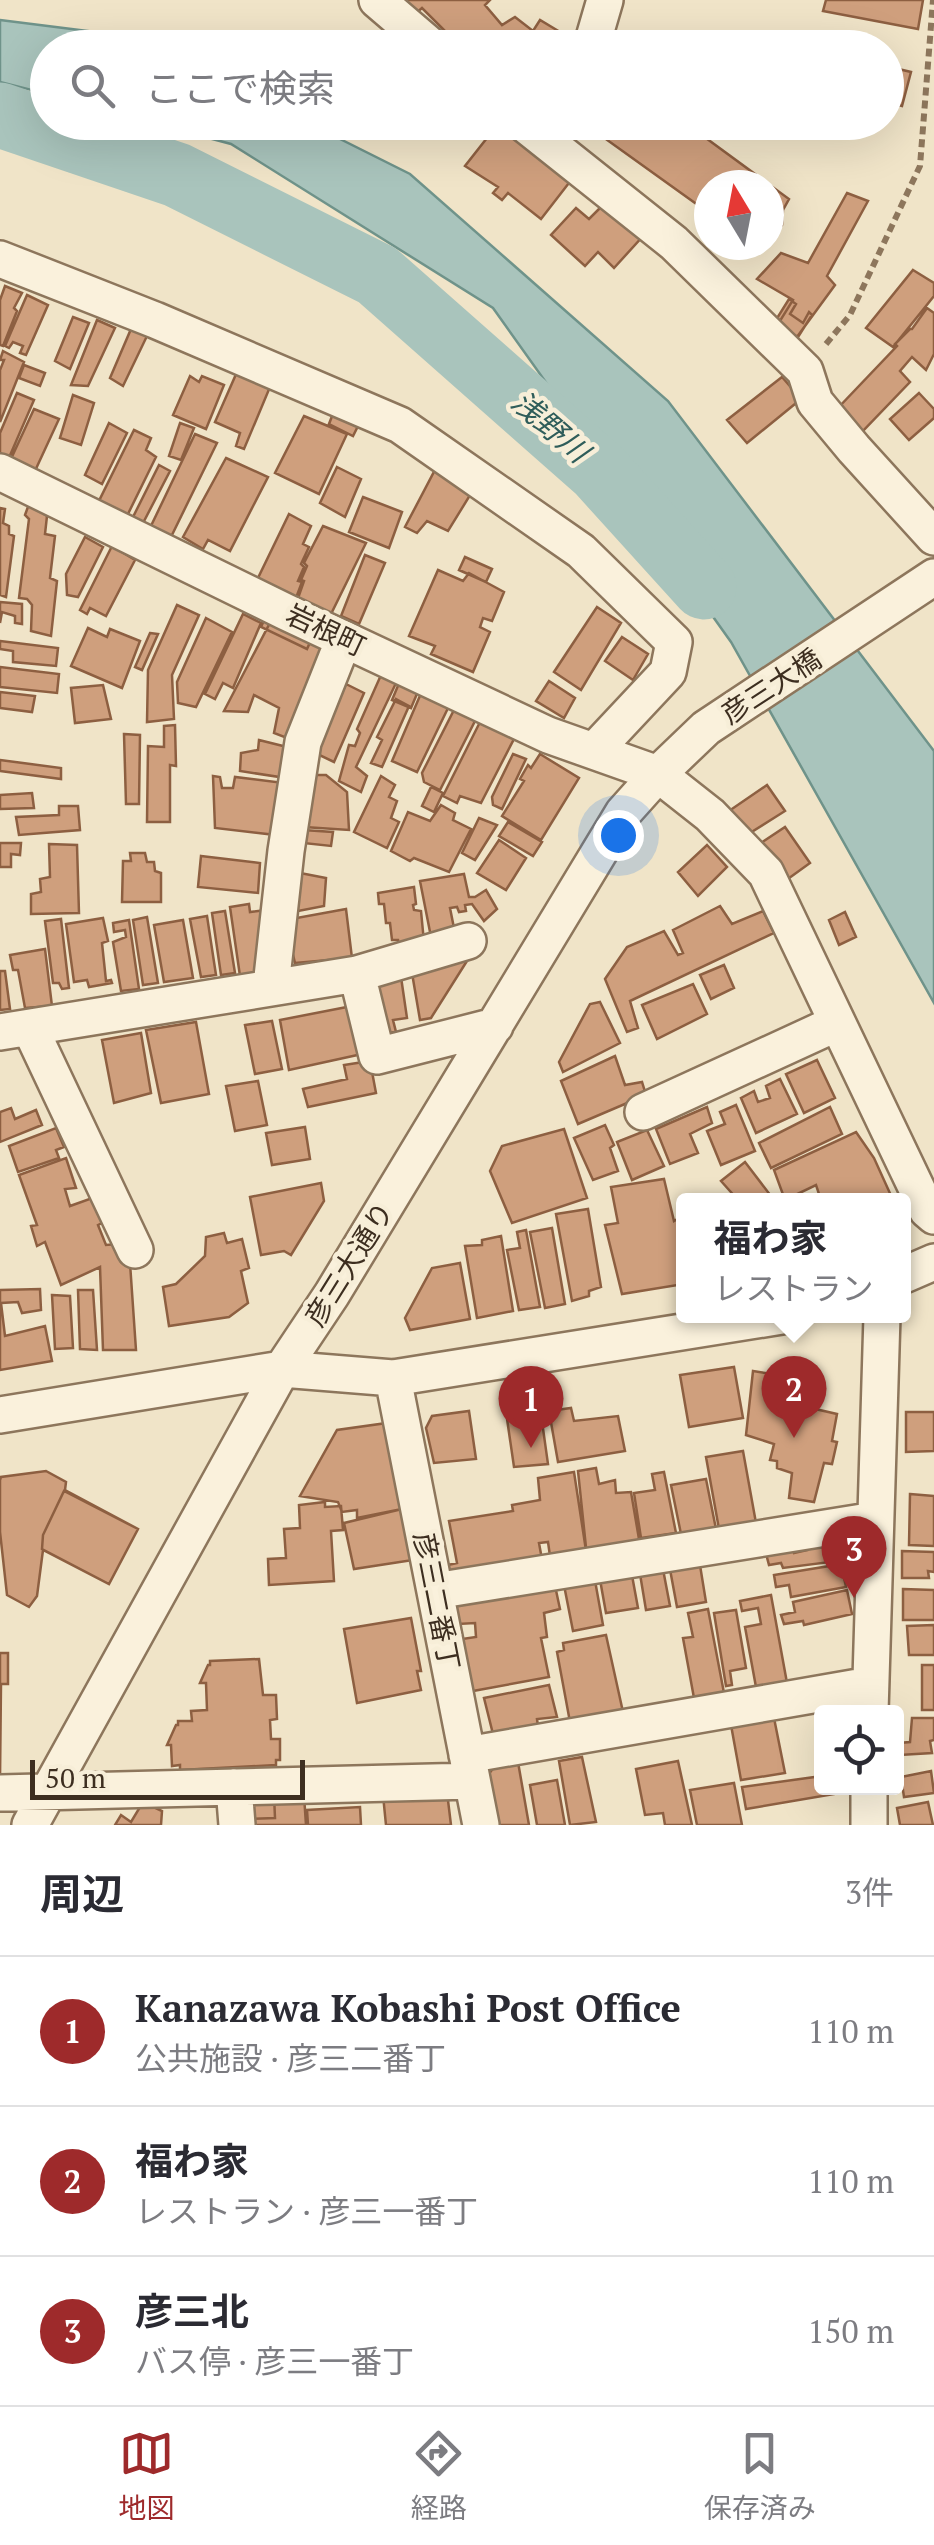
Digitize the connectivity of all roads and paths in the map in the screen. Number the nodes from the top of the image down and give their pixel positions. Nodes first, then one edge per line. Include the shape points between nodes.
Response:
1 (377, 0) edge
2 (605, 0) edge
3 (933, 0) edge
4 (413, 30) edge
5 (596, 30) edge
6 (566, 140) edge
7 (0, 258) edge
8 (804, 371) junction
9 (0, 472) edge
10 (934, 536) edge
11 (934, 577) edge
12 (344, 639) junction
13 (706, 728) joint
14 (594, 751) junction
15 (658, 774) junction
16 (468, 941) dead end
17 (357, 974) junction
18 (270, 986) junction
19 (837, 1023) junction
20 (494, 1026) junction
21 (15, 1030) edge
22 (643, 1112) dead end
23 (934, 1216) edge
24 (135, 1250) dead end
25 (934, 1262) edge
26 (911, 1272) edge
27 (738, 1323) edge
28 (882, 1323) edge
29 (282, 1369) junction
30 (394, 1378) junction
31 (0, 1415) edge
32 (876, 1520) junction
33 (435, 1591) junction
34 (870, 1699) edge
35 (470, 1768) junction
36 (234, 1787) junction
37 (48, 1792) junction
38 (0, 1793) edge
39 (869, 1795) edge
40 (30, 1825) edge
41 (236, 1825) edge
42 (480, 1825) edge
43 (869, 1825) edge

1 - 4 street
2 - 5 street
3 - 8 path via 920,166 850,314
6 - 8 street
7 - 14 street via 400,425 582,551 674,642 668,672
8 - 10 street via 815,402
9 - 12 street, 岩根町
11 - 13 street, 彦三大橋
12 - 14 street, 岩根町
12 - 18 street via 303,742
13 - 15 street, 彦三大通り
14 - 15 street, 岩根町
15 - 19 street, 岩根町 via 710,815 766,874
15 - 20 street, 彦三大通り via 623,814
16 - 17 street
17 - 18 street
17 - 20 street via 377,1056
18 - 21 street
19 - 22 street
19 - 23 street, 岩根町
20 - 29 street, 彦三大通り
21 - 24 street
25 - 26 street
27 - 30 street
28 - 32 street
29 - 30 street
29 - 31 street
29 - 37 street, 彦三大通り
30 - 33 street, 彦三二番丁
32 - 33 street
32 - 34 street
33 - 35 street, 彦三二番丁
34 - 35 street
35 - 36 street
35 - 42 street, 彦三二番丁
36 - 37 street
36 - 41 street
37 - 38 street
37 - 40 street, 彦三大通り
39 - 43 street

